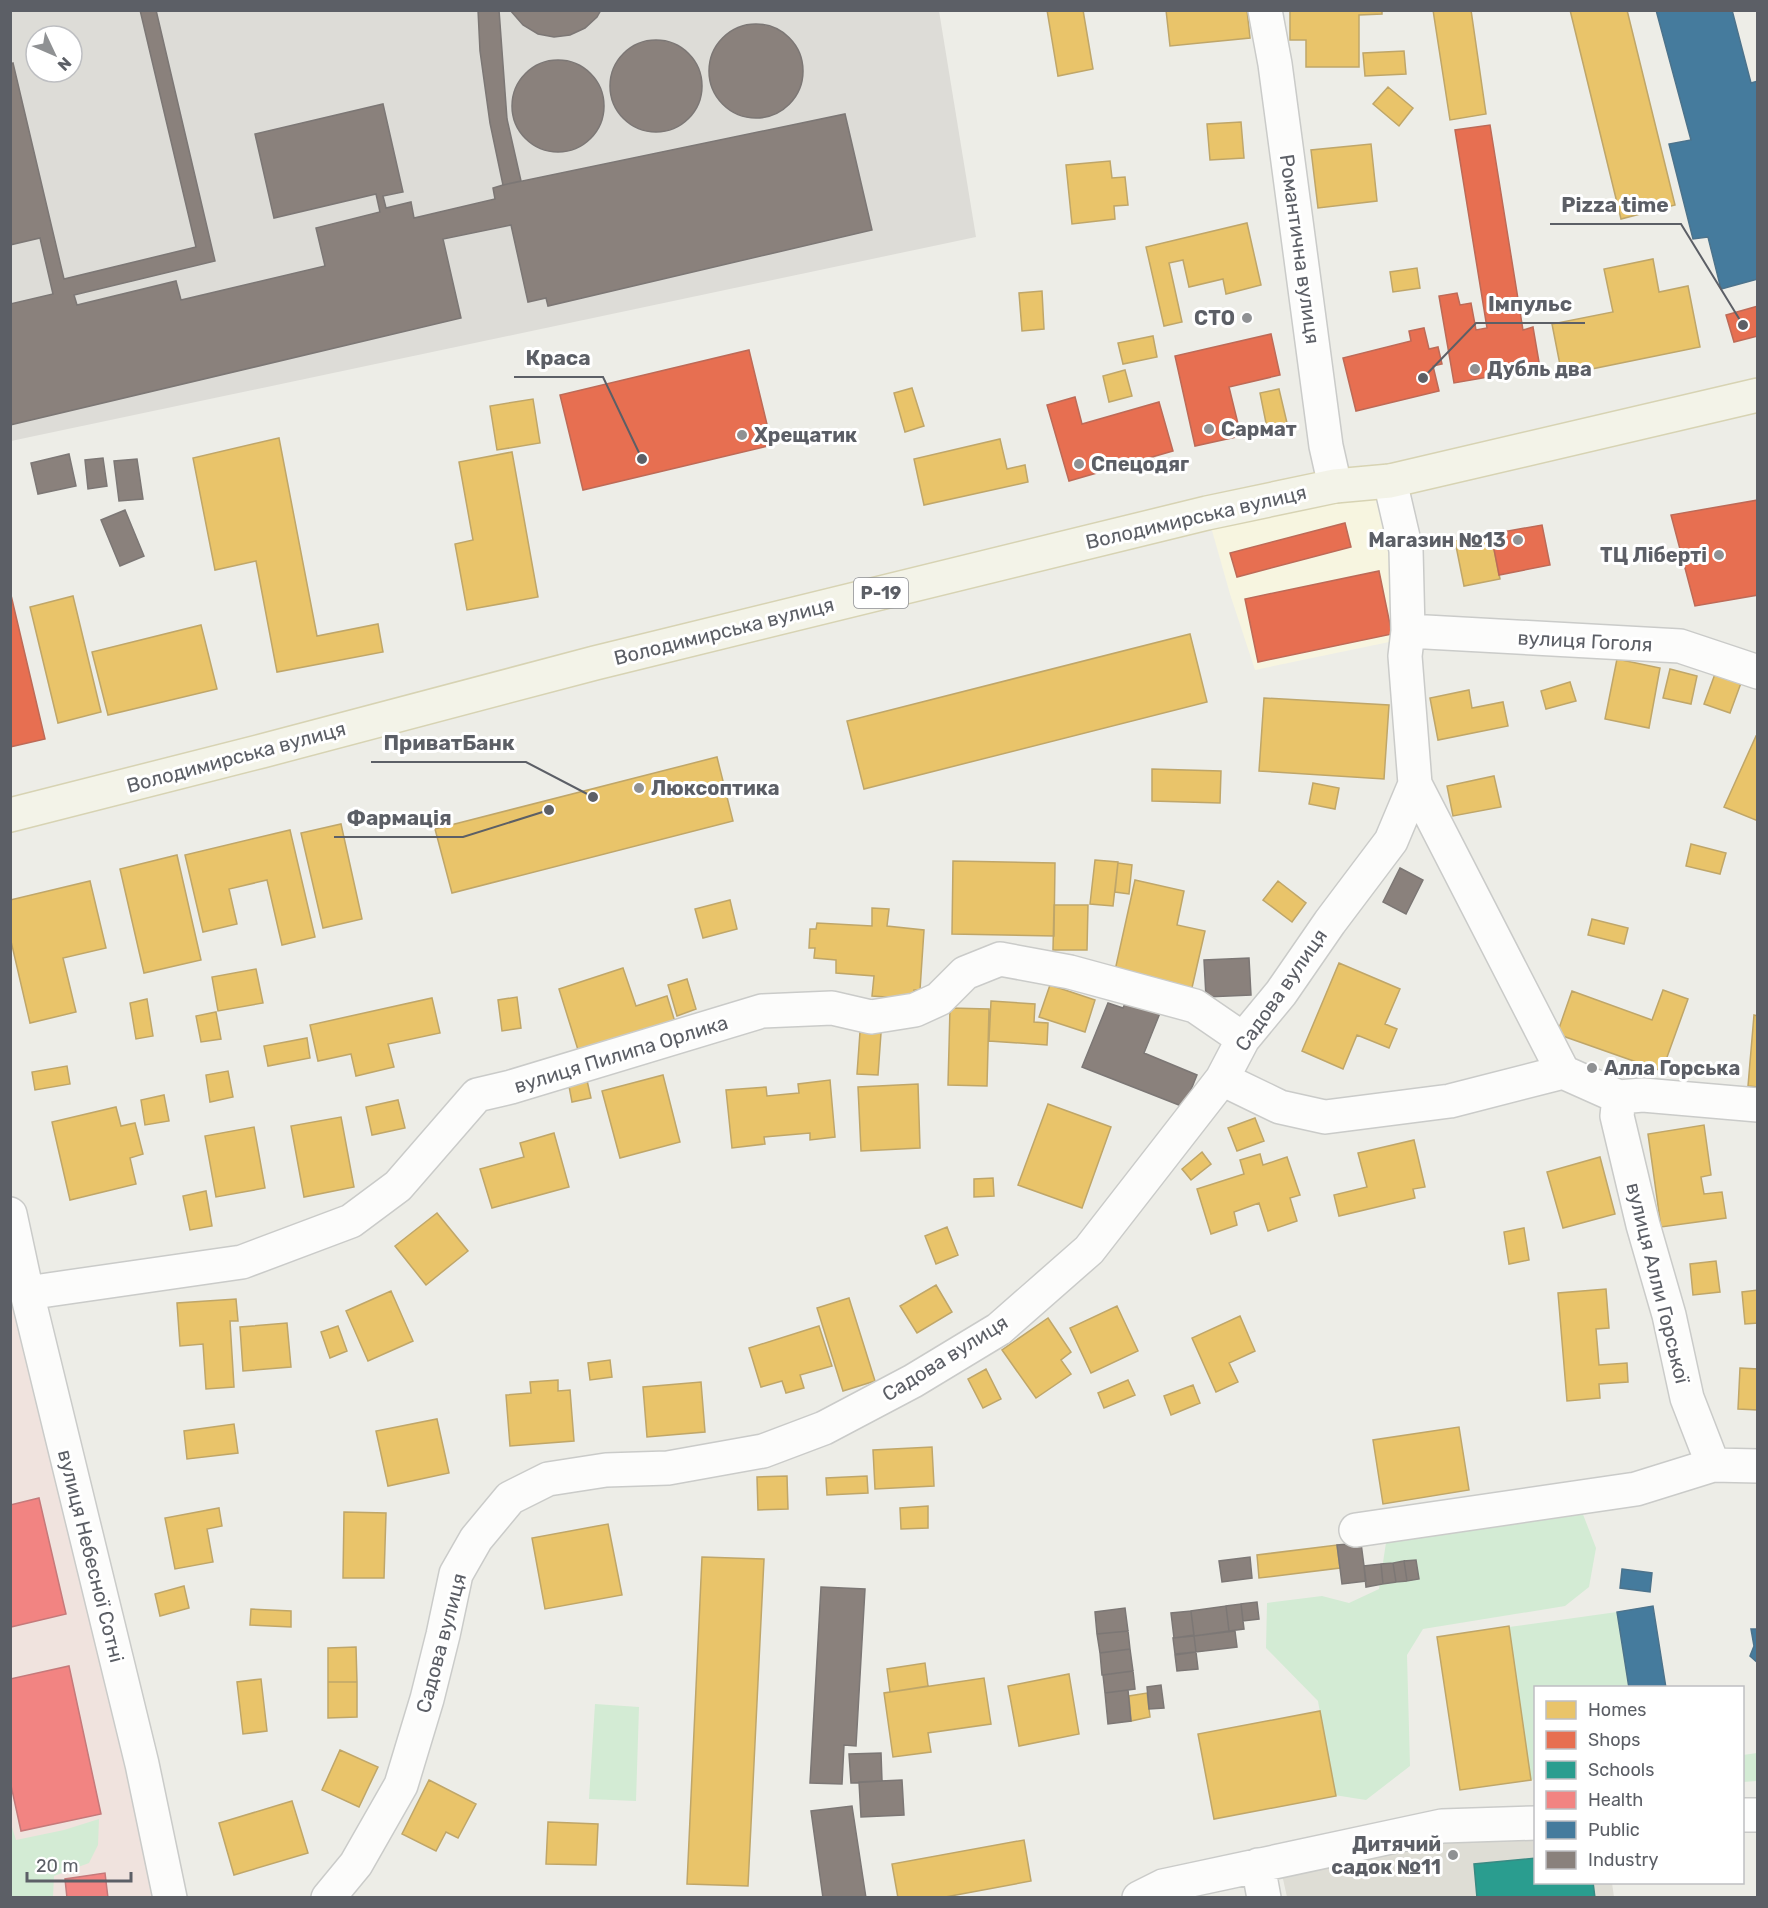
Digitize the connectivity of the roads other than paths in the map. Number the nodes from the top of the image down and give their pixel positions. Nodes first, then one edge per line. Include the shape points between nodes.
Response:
1 (1265, 10) edge
2 (1758, 395) edge
3 (1390, 481) junction
4 (1335, 486) junction
5 (1408, 631) junction
6 (1758, 672) edge
7 (1415, 784) junction
8 (10, 815) edge
9 (1243, 1039) junction
10 (1563, 1072) junction
11 (1222, 1079) junction
12 (1619, 1097) junction
13 (1758, 1105) edge
14 (10, 1214) edge
15 (27, 1293) junction
16 (1713, 1466) junction
17 (1758, 1466) edge
18 (1356, 1530) dead end
19 (1534, 1823) edge
20 (1258, 1865) junction
21 (170, 1898) edge
22 (328, 1898) edge
23 (1139, 1898) edge
24 (1264, 1898) edge

1 - 4 street, Романтична вулиця via 1326,446
2 - 3 main road, Володимирська вулиця / Р-19
3 - 4 main road, Володимирська вулиця / Р-19
3 - 5 street, Садова вулиця via 1406,550
4 - 8 main road, Володимирська вулиця / Р-19 via 1207,513 595,663
5 - 6 street, вулиця Гоголя via 1680,646
5 - 7 street, Садова вулиця via 1405,656
7 - 9 street, Садова вулиця via 1390,841 1281,993
7 - 10 street
9 - 11 street, Садова вулиця
9 - 15 street, вулиця Пилипа Орлика via 1195,1006 1070,972 1000,959 965,973 939,999 915,1010 871,1017 832,1008 762,1011 477,1095 398,1186 351,1221 242,1262
10 - 11 street via 1450,1101 1325,1117 1280,1107
10 - 12 street
11 - 22 street, Садова вулиця via 1089,1250 999,1329 913,1381 824,1428 763,1451 668,1468 606,1470 548,1479 510,1498 476,1539 456,1574 401,1785 356,1864
12 - 13 street via 1643,1095
12 - 16 street, вулиця Алли Горської via 1617,1116 1687,1398
14 - 15 street, вулиця Небесної Сотні
15 - 21 street, вулиця Небесної Сотні via 142,1764
16 - 17 street
16 - 18 street via 1636,1489
19 - 20 street via 1442,1826
20 - 23 street via 1163,1886
20 - 24 street

